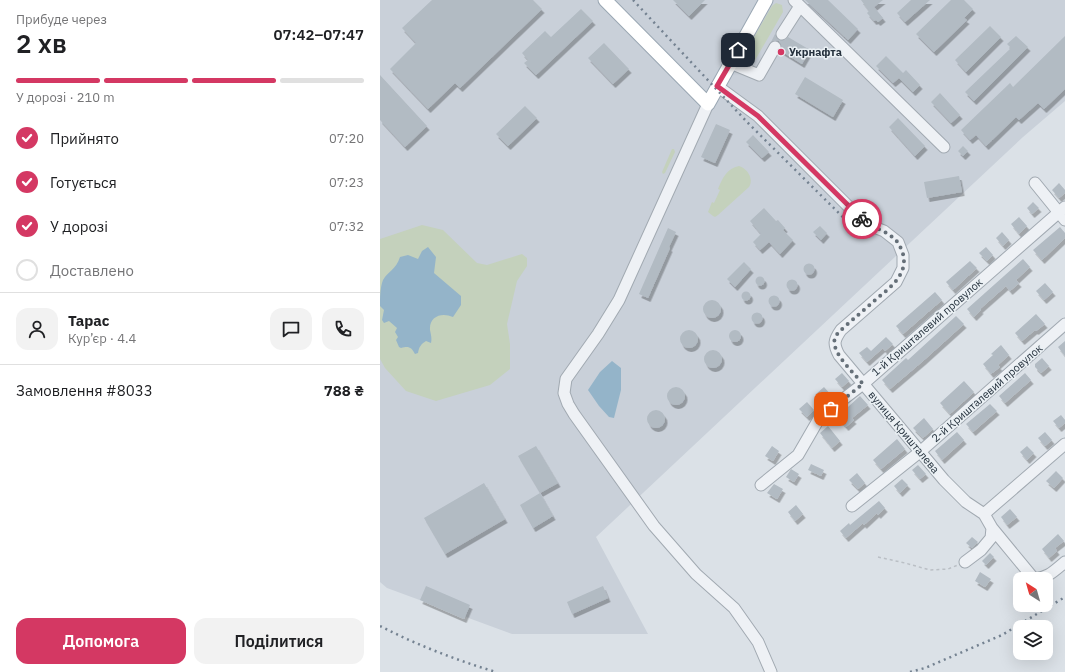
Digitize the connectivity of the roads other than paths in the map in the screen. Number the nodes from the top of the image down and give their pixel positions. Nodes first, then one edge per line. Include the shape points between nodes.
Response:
1 (605, 0) edge
2 (766, 0) edge
3 (797, 3) edge
4 (782, 34) dead end
5 (775, 47) dead end
6 (730, 63) junction
7 (717, 86) junction
8 (708, 104) junction
9 (944, 147) dead end
10 (1035, 183) dead end
11 (1063, 213) edge
12 (1065, 324) edge
13 (863, 384) junction
14 (1065, 444) edge
15 (921, 451) junction
16 (761, 485) dead end
17 (852, 506) dead end
18 (984, 514) junction
19 (992, 528) junction
20 (965, 562) road end
21 (1065, 562) edge
22 (1028, 572) edge
23 (1053, 572) edge
24 (771, 672) edge

1 - 8 main road
2 - 6 main road
3 - 4 street
3 - 9 street
5 - 6 street via 759,74
6 - 7 main road
7 - 8 main road
7 - 13 street, вулиця Кришталева via 758,116 856,214 898,242 904,255 903,268 896,282 835,338 835,348 839,355
8 - 24 street via 619,300 566,379 564,393 571,409 654,526 696,574 734,608 758,642
10 - 11 street
11 - 13 street, 1-й Кришталевий провулок
12 - 15 street, 2-й Кришталевий провулок
13 - 15 street, вулиця Кришталева
13 - 16 street, 1-й Кришталевий провулок via 820,417 798,455
14 - 18 street
15 - 17 street, 2-й Кришталевий провулок
15 - 18 street, вулиця Кришталева via 966,502
18 - 19 street, вулиця Кришталева
19 - 20 street via 991,538 981,550
19 - 22 street, вулиця Кришталева
21 - 23 street

